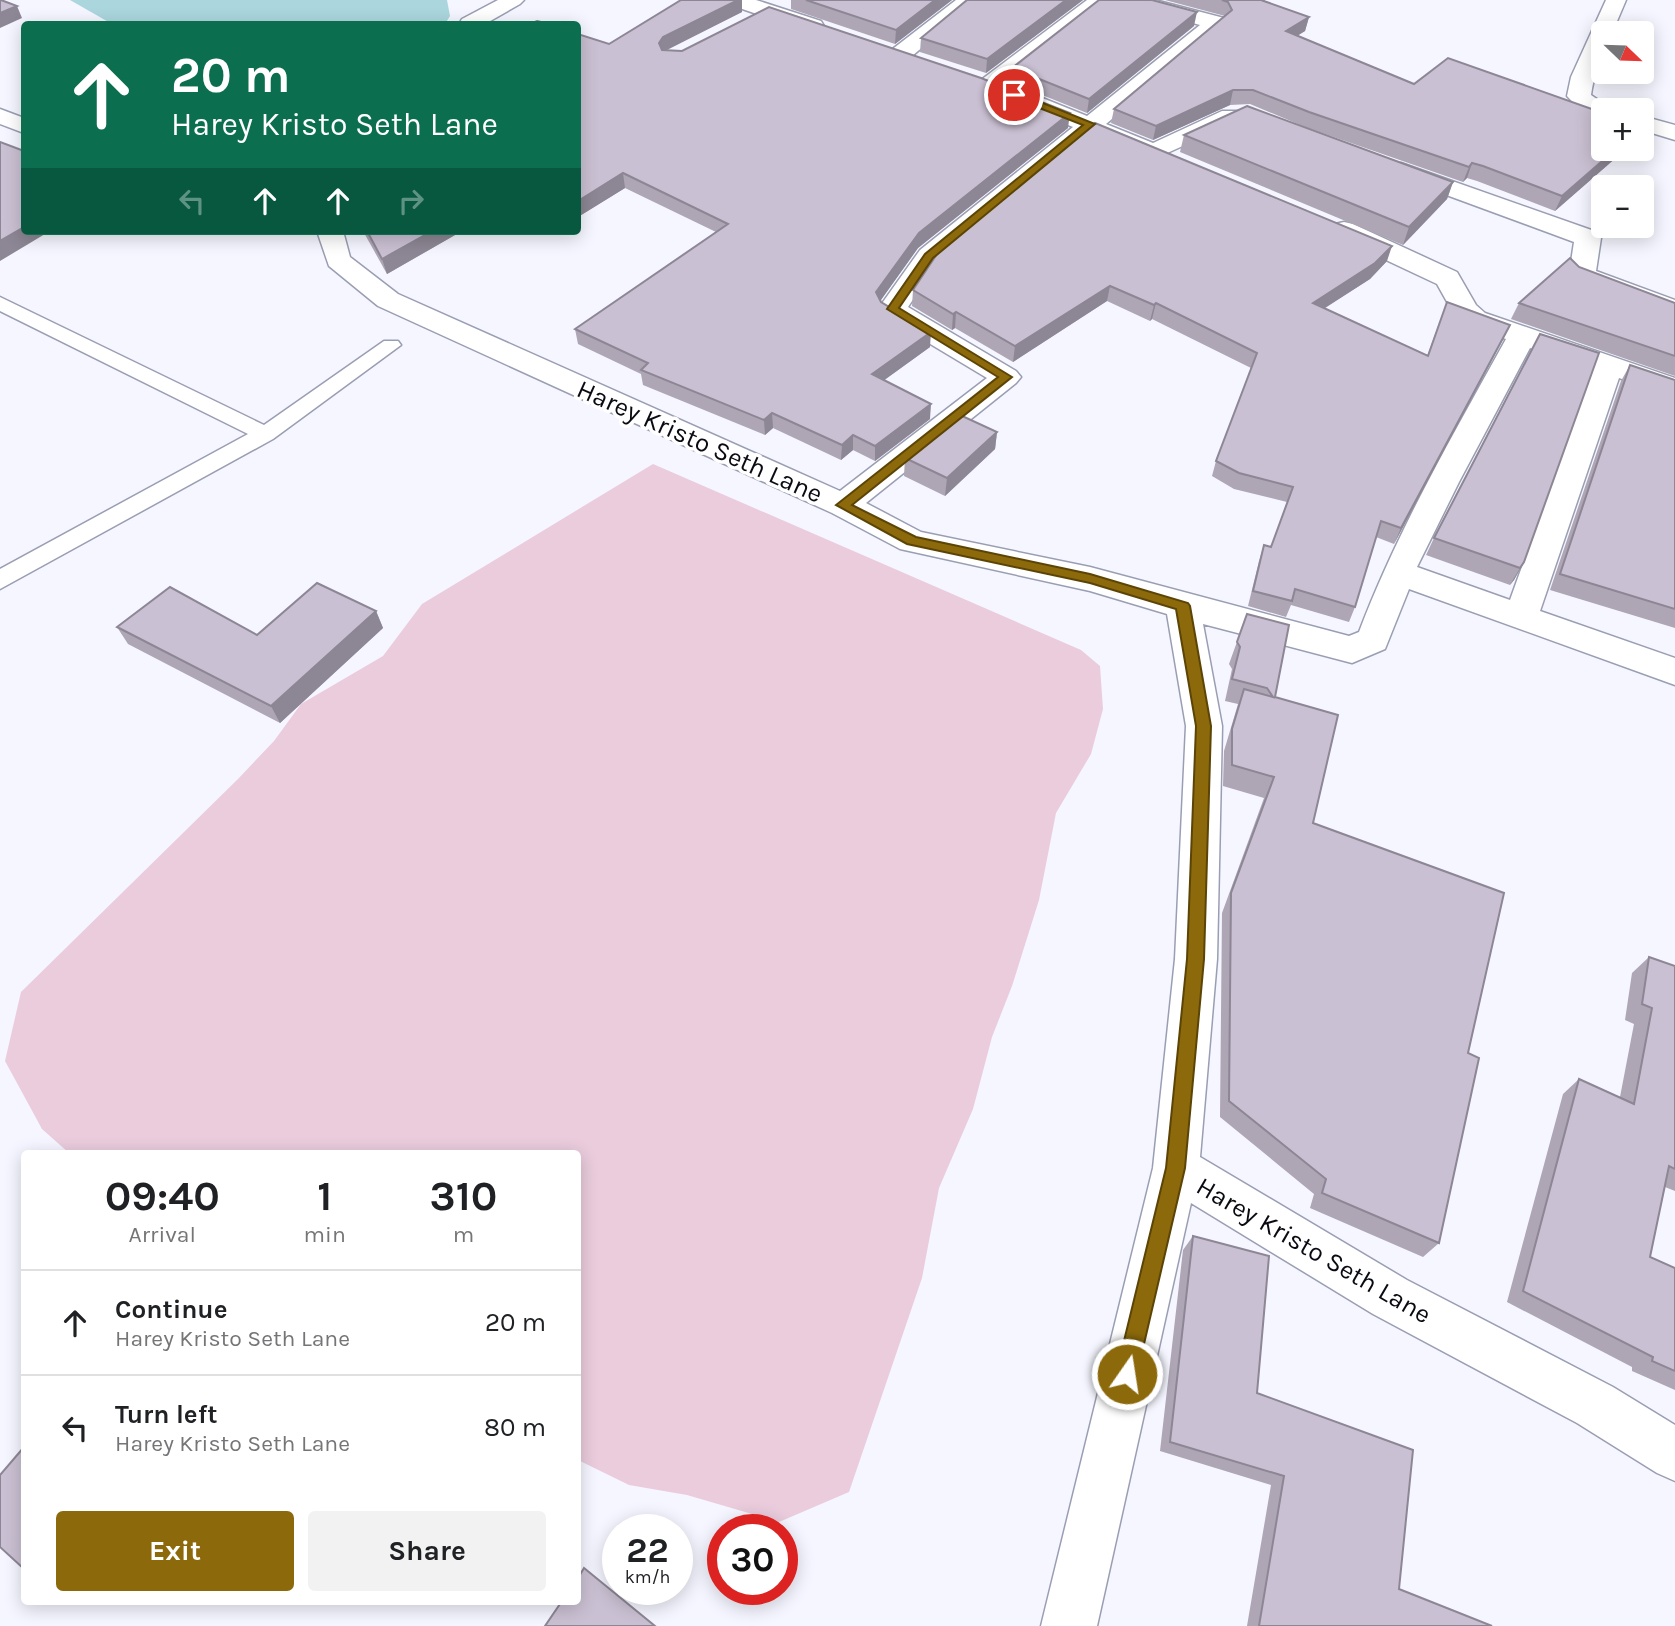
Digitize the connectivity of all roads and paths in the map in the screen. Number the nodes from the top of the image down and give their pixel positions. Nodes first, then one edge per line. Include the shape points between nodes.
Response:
1 (513, 0) edge
2 (735, 0) edge
3 (969, 0) edge
4 (1100, 0) edge
5 (1131, 0) edge
6 (1616, 0) edge
7 (779, 5) edge
8 (475, 21) edge
9 (746, 22) edge
10 (834, 33) edge
11 (872, 47) edge
12 (966, 78) edge
13 (989, 85) junction
14 (1591, 107) edge
15 (0, 116) edge
16 (1255, 116) edge
17 (1090, 124) junction
18 (21, 125) edge
19 (1654, 127) edge
20 (1675, 133) edge
21 (1154, 152) junction
22 (1179, 162) edge
23 (1383, 164) edge
24 (1315, 219) edge
25 (331, 235) edge
26 (0, 303) edge
27 (1675, 309) edge
28 (1524, 335) junction
29 (391, 345) dead end
30 (1609, 365) junction
31 (1675, 388) edge
32 (265, 434) junction
33 (843, 505) junction
34 (1398, 573) junction
35 (0, 580) edge
36 (1183, 606) junction
37 (1521, 617) junction
38 (1675, 672) edge
39 (1175, 1168) junction
40 (1675, 1455) edge
41 (1069, 1626) edge

1 - 8 street
2 - 7 street
3 - 11 street via 909,60
4 - 13 street
5 - 17 street via 1216,23
6 - 14 street via 1581,77 1579,96
7 - 9 street
7 - 10 street
12 - 13 street
13 - 17 street
15 - 18 street
16 - 21 street via 1239,112
17 - 21 street
17 - 33 street via 929,256 892,309 1006,377
19 - 20 street
21 - 22 street
23 - 27 street via 1588,238 1582,275
24 - 28 street via 1447,278 1456,286 1460,304 1475,319
25 - 33 street, Harey Kristo Seth Lane via 338,260 388,300
26 - 32 lane
28 - 30 street
28 - 34 street
29 - 32 lane
30 - 31 street
30 - 37 street
32 - 35 lane
33 - 36 street, Harey Kristo Seth Lane via 912,541 1090,579
34 - 36 street via 1373,640 1352,650
34 - 37 street
36 - 39 street, Harey Kristo Seth Lane via 1204,726 1196,959
37 - 38 street
39 - 40 street, Harey Kristo Seth Lane via 1390,1297 1595,1405
39 - 41 street

